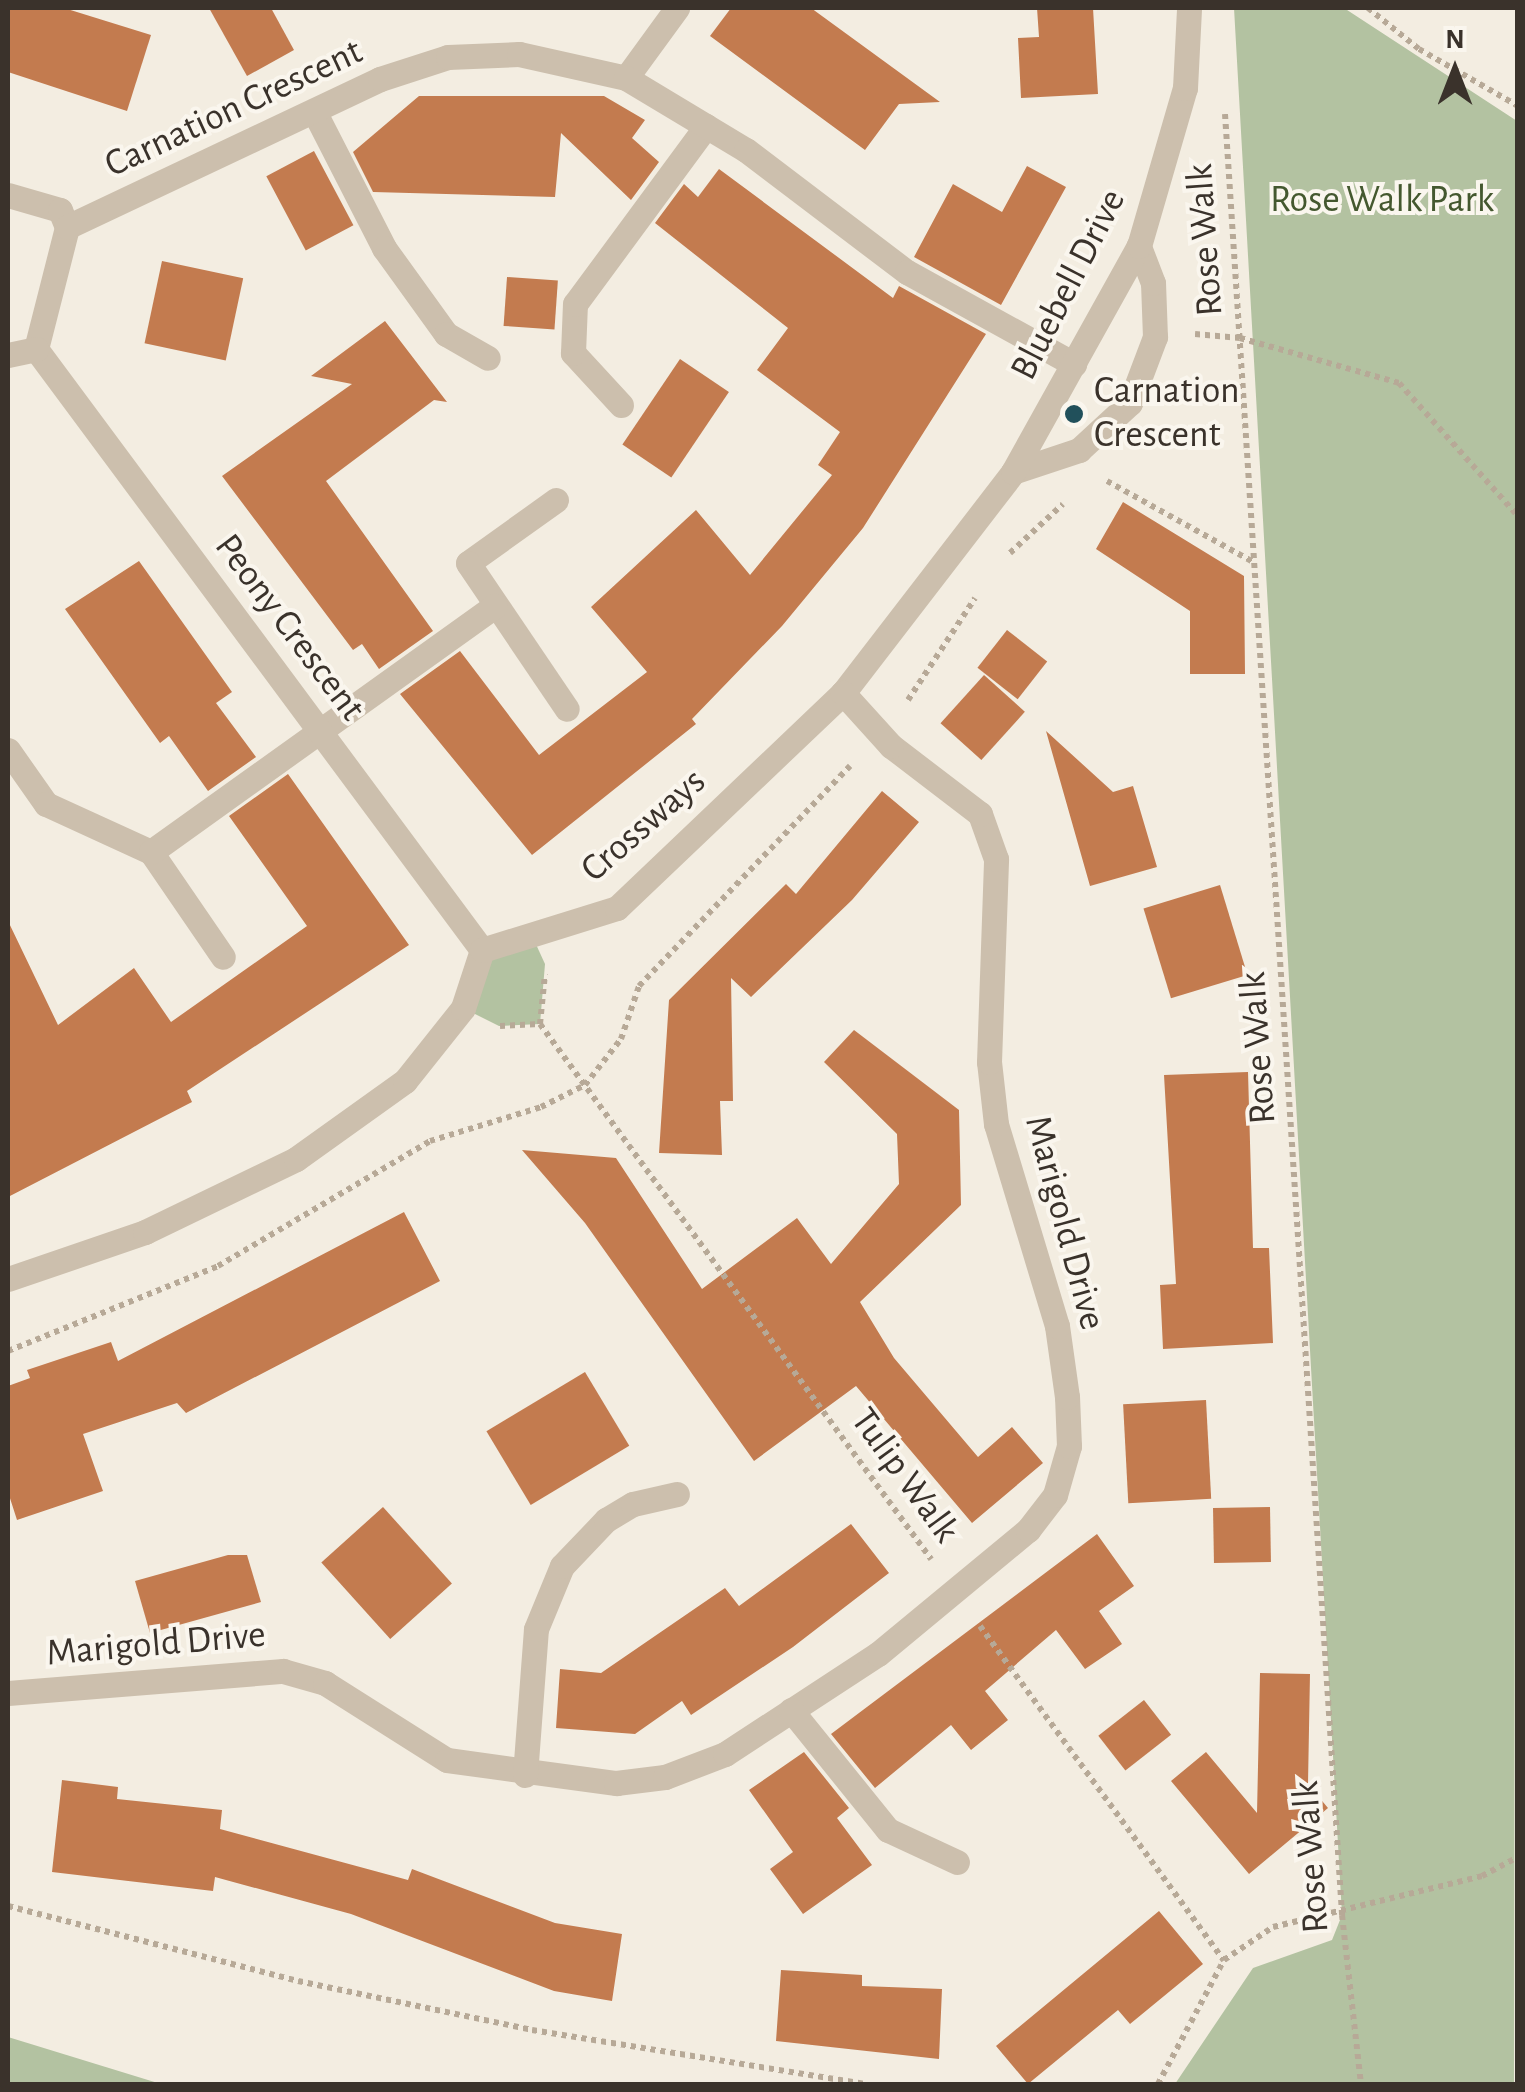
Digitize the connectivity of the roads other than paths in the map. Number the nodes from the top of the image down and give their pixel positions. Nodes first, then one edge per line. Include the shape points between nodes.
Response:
1 (677, 8) edge
2 (1189, 8) edge
3 (626, 78) junction
4 (315, 113) junction
5 (706, 126) junction
6 (8, 195) edge
7 (66, 226) junction
8 (1140, 246) junction
9 (36, 349) junction
10 (8, 355) edge
11 (488, 358) dead end
12 (1074, 364) junction
13 (622, 405) dead end
14 (1014, 472) junction
15 (556, 500) dead end
16 (495, 606) junction
17 (843, 692) junction
18 (567, 709) dead end
19 (318, 730) junction
20 (8, 750) edge
21 (151, 852) junction
22 (482, 950) junction
23 (222, 957) dead end
24 (8, 1279) edge
25 (677, 1494) dead end
26 (8, 1693) edge
27 (791, 1710) junction
28 (525, 1775) junction
29 (957, 1862) dead end

1 - 3 street
2 - 8 street, Bluebell Drive via 1185,88
3 - 4 street, Carnation Crescent via 519,54 448,57
3 - 5 street, Carnation Crescent
4 - 7 street, Carnation Crescent
4 - 11 street via 384,248 446,334
5 - 12 street, Carnation Crescent via 907,272
5 - 13 street via 575,304 573,353
6 - 7 street via 60,210
7 - 9 street
8 - 12 street, Bluebell Drive
8 - 14 street via 1156,303 1146,372 1130,403 1079,450
9 - 10 street
9 - 19 street, Peony Crescent
12 - 14 street, Bluebell Drive
14 - 17 street, Crossways
15 - 16 street via 468,563
16 - 18 street
16 - 19 street
17 - 22 street, Crossways via 617,908 534,940
17 - 27 street, Marigold Drive via 890,746 980,814 996,859 989,1008 996,1124 1053,1310 1069,1446 1055,1495 1028,1530 878,1654
19 - 21 street
19 - 22 street, Peony Crescent
20 - 21 street via 46,804
21 - 23 street
22 - 24 street via 463,1008 405,1081 296,1160 145,1232
25 - 28 street via 633,1504 606,1520 562,1566 536,1629
26 - 28 street, Marigold Drive via 284,1672 325,1683 447,1760
27 - 28 street, Marigold Drive via 725,1754 665,1777 616,1783
27 - 29 street via 888,1830

